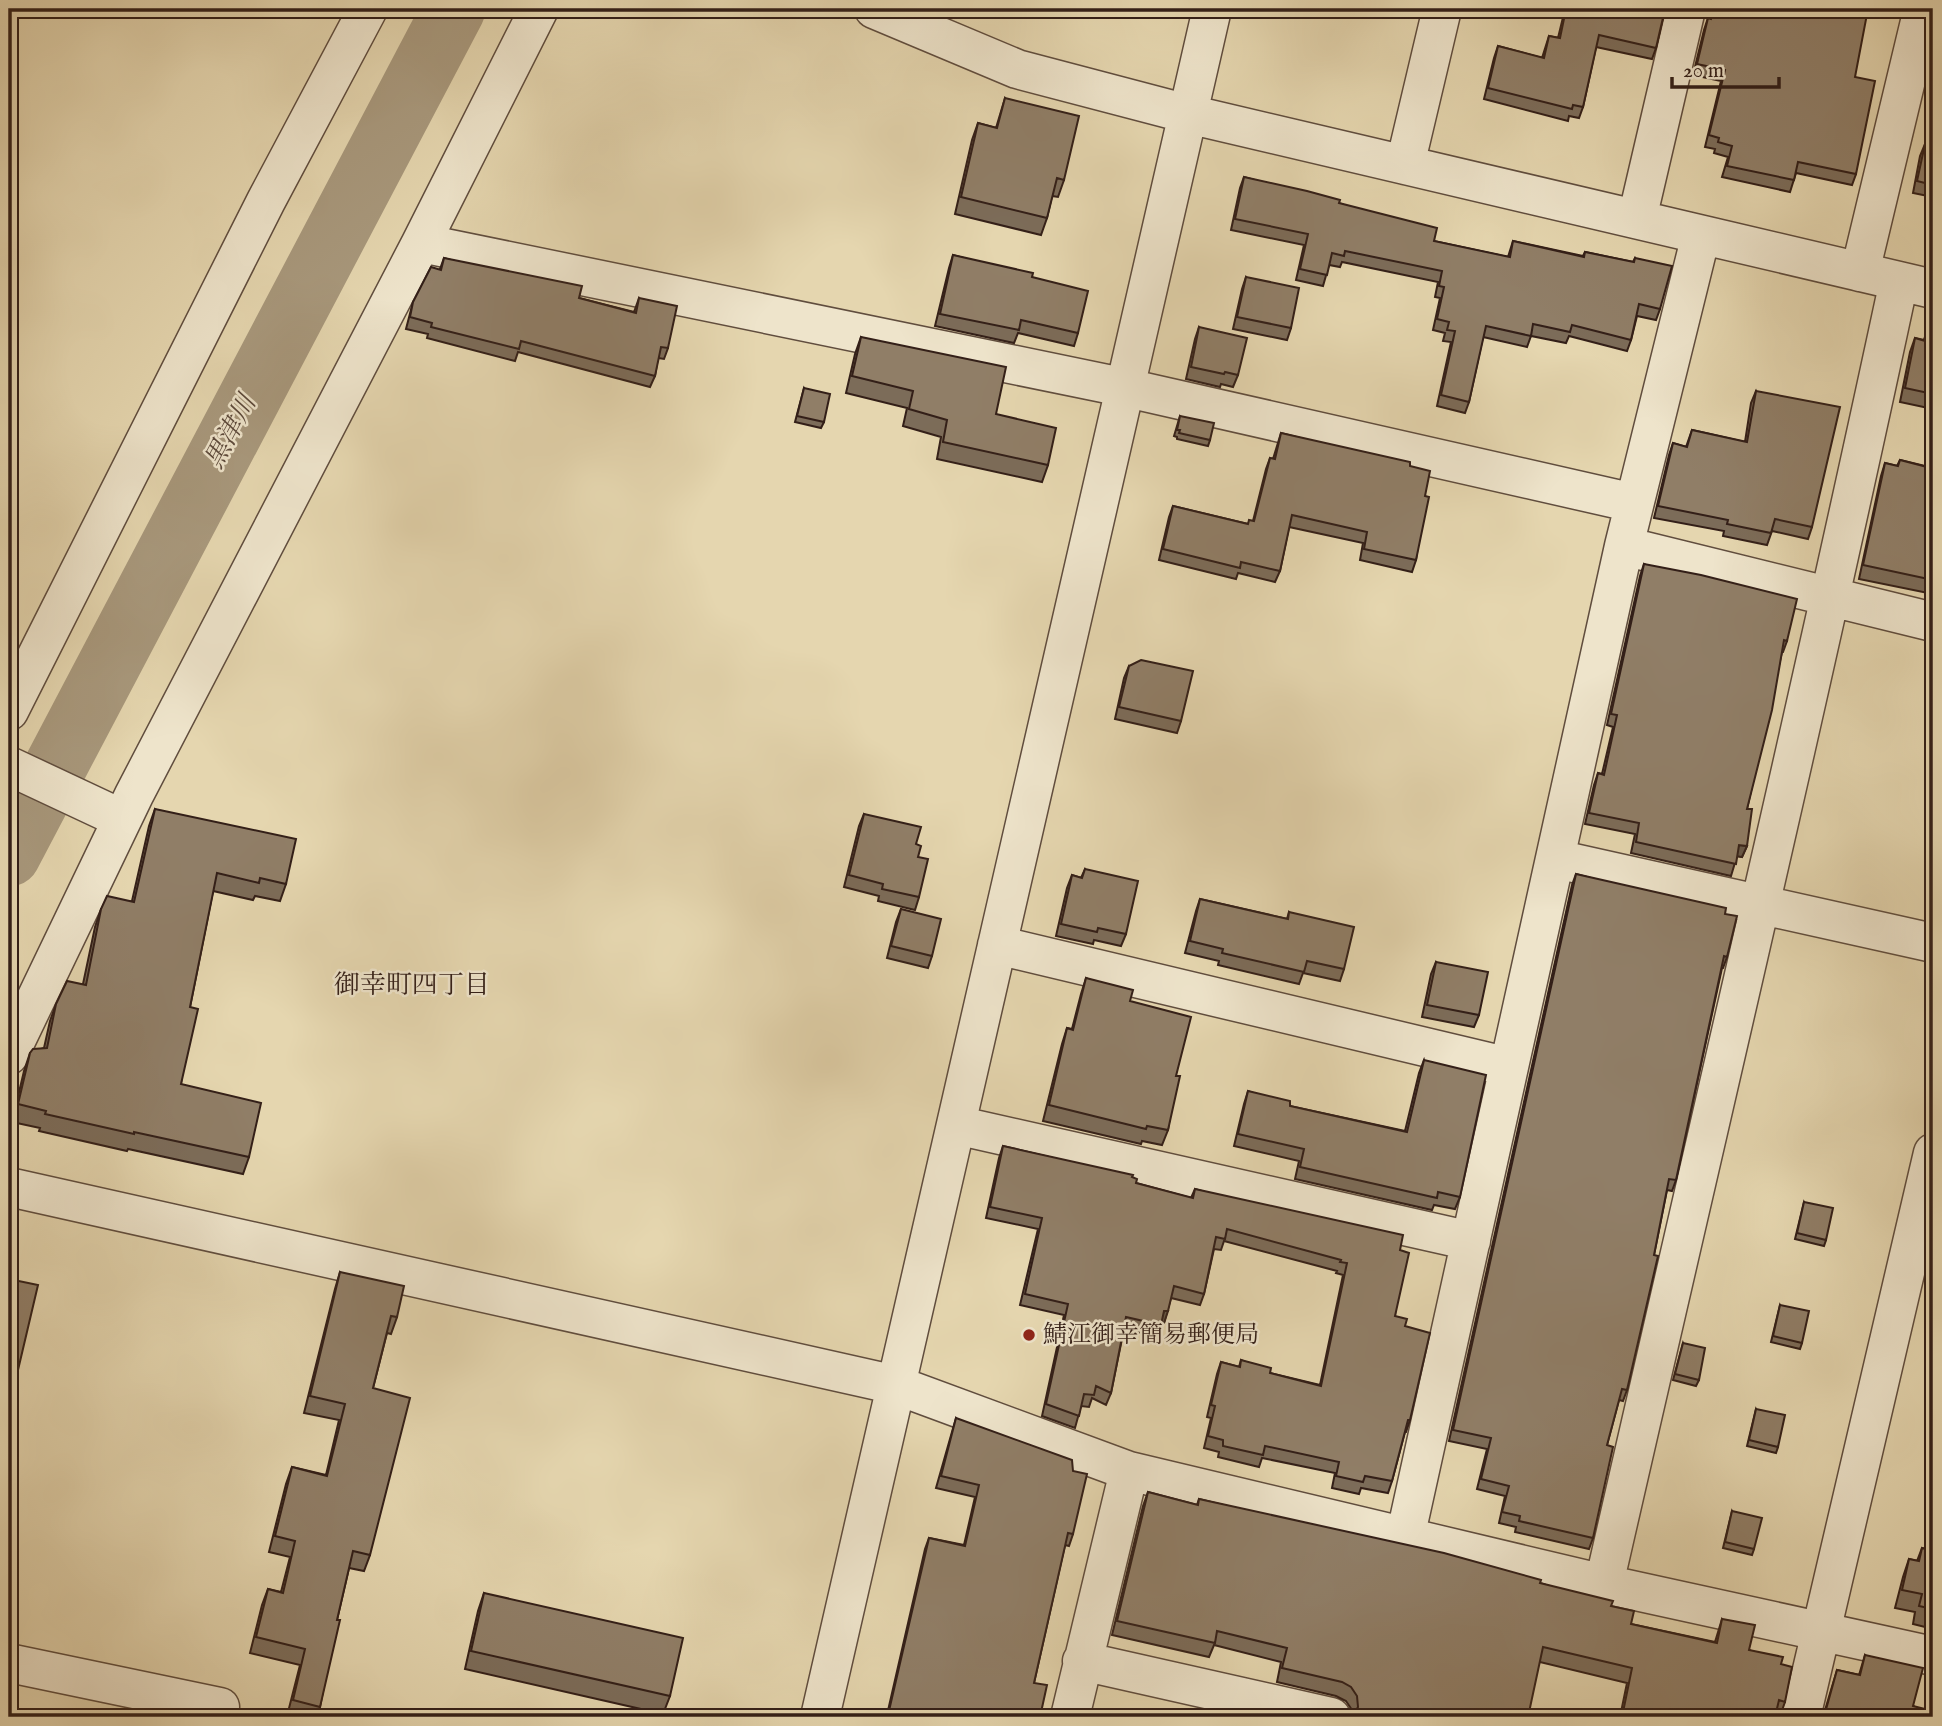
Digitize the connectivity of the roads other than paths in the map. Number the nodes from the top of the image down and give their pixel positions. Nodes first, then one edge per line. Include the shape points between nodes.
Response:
1 (368, 9) edge
2 (540, 9) edge
3 (874, 9) edge
4 (1212, 9) edge
5 (1443, 9) edge
6 (1686, 9) edge
7 (1920, 9) edge
8 (1188, 114) junction
9 (1405, 165) junction
10 (1637, 219) junction
11 (1701, 235) junction
12 (421, 243) junction
13 (1860, 272) junction
14 (1916, 285) edge
15 (1126, 388) junction
16 (1634, 503) junction
17 (1623, 546) junction
18 (1832, 596) junction
19 (1933, 622) edge
20 (9, 711) edge
21 (9, 766) edge
22 (122, 819) junction
23 (1556, 859) junction
24 (1759, 903) junction
25 (1933, 943) edge
26 (997, 945) junction
27 (9, 1055) edge
28 (1509, 1067) junction
29 (956, 1125) junction
30 (1933, 1153) edge
31 (9, 1187) edge
32 (1929, 1191) edge
33 (1471, 1241) junction
34 (896, 1385) junction
35 (1129, 1471) junction
36 (1405, 1538) junction
37 (1604, 1584) junction
38 (1820, 1630) junction
39 (1933, 1656) edge
40 (1082, 1661) junction
41 (9, 1663) edge
42 (218, 1717) edge
43 (820, 1717) edge
44 (1070, 1717) edge
45 (1331, 1717) edge
46 (1801, 1717) edge

1 - 20 street
2 - 12 street
3 - 8 street via 1017,69
4 - 8 street
5 - 9 street
6 - 10 street
7 - 13 street
8 - 9 street
8 - 15 street
9 - 10 street
10 - 11 street
11 - 13 street
11 - 16 street
12 - 15 street
12 - 22 street
13 - 14 street
14 - 18 street
15 - 16 street
15 - 26 street
16 - 17 street
17 - 18 street
17 - 23 street
18 - 19 street
18 - 24 street
21 - 22 street
22 - 27 street
23 - 24 street
23 - 28 street
24 - 25 street
24 - 37 street
26 - 28 street
26 - 29 street
28 - 33 street
29 - 33 street
29 - 34 street
30 - 32 street
31 - 34 street
32 - 38 street
33 - 36 street
34 - 35 street
34 - 43 street
35 - 36 street
35 - 40 street
36 - 37 street
37 - 38 street
38 - 39 street
38 - 46 street
40 - 44 street
40 - 45 street
41 - 42 street via 220,1707

